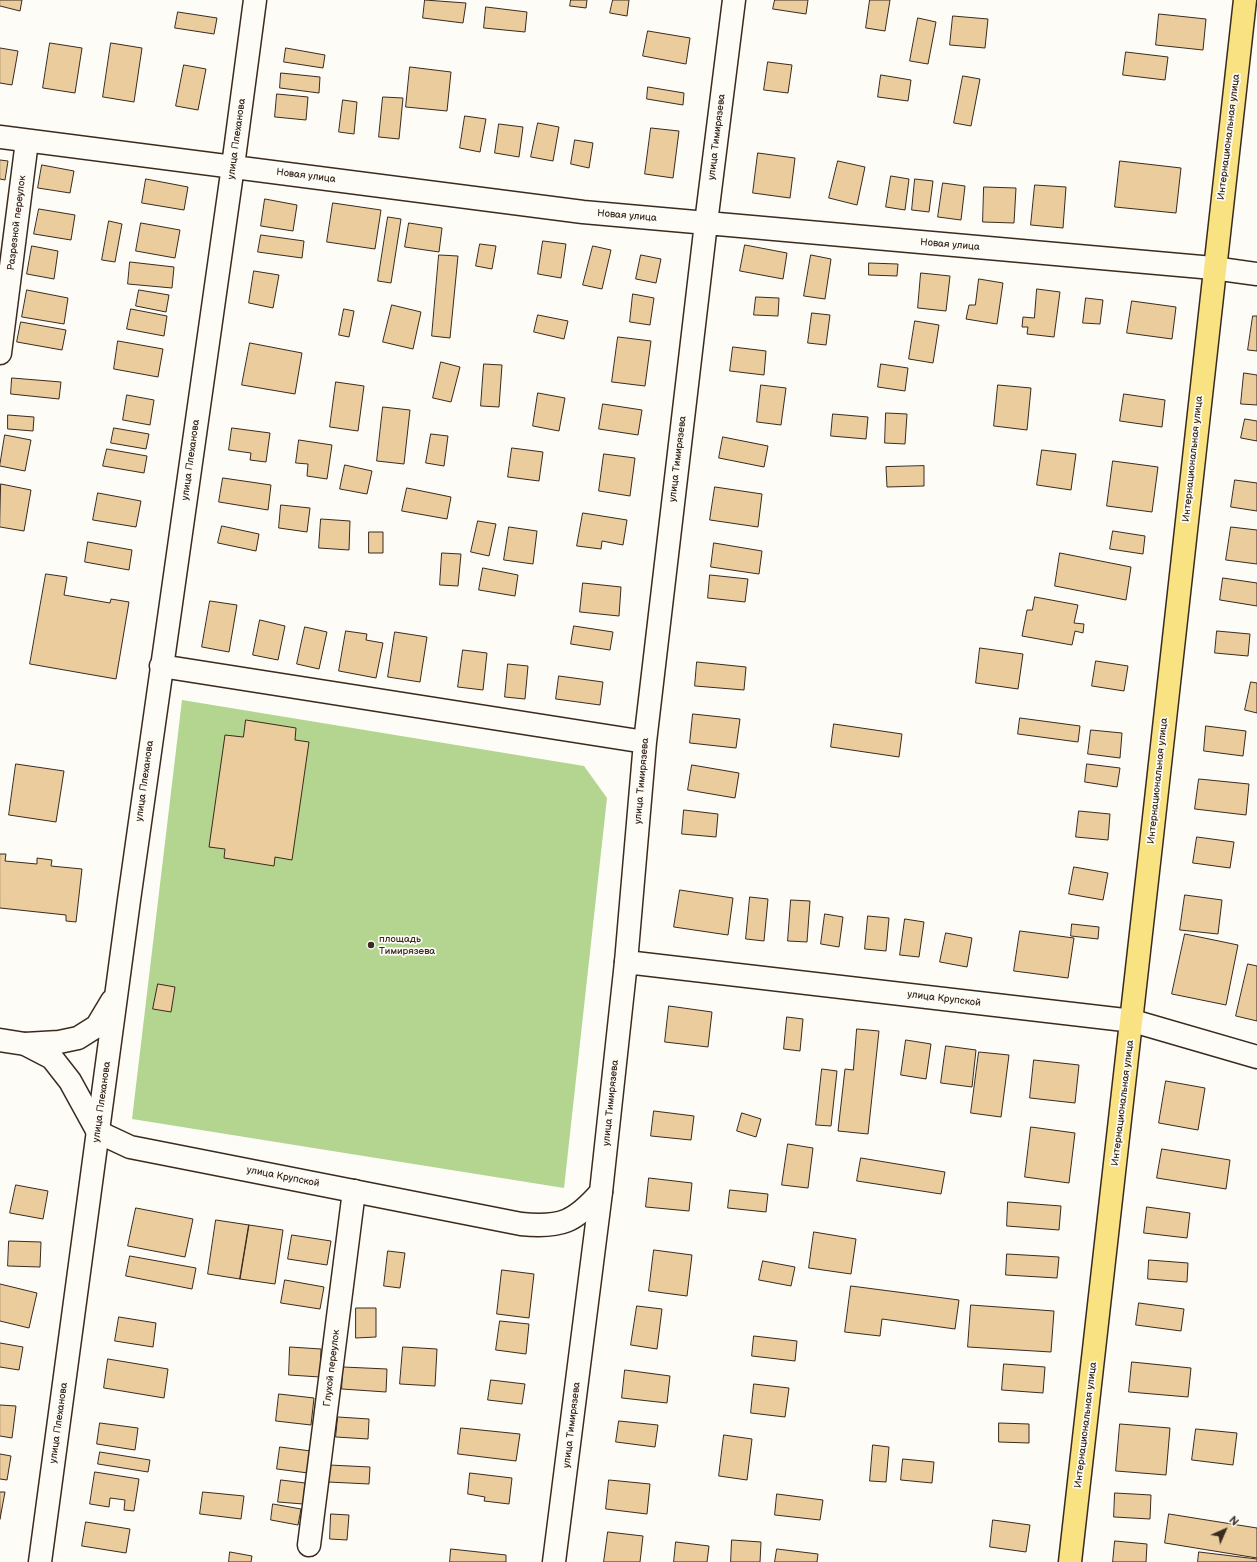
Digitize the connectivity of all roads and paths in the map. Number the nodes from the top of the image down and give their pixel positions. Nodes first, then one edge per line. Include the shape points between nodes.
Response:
1 (255, 0) edge
2 (734, 0) edge
3 (1245, 0) edge
4 (0, 137) edge
5 (27, 141) junction
6 (233, 166) junction
7 (706, 223) junction
8 (1213, 268) junction
9 (1257, 274) edge
10 (0, 353) edge
11 (161, 666) junction
12 (645, 742) junction
13 (626, 962) junction
14 (117, 993) junction
15 (1133, 1021) junction
16 (0, 1040) edge
17 (25, 1044) junction
18 (1257, 1057) edge
19 (98, 1132) junction
20 (354, 1191) junction
21 (601, 1192) junction
22 (309, 1545) dead end
23 (40, 1562) edge
24 (554, 1562) edge
25 (1070, 1562) edge

1 - 6 street, улица Плеханова
2 - 7 street, улица Тимирязева
3 - 8 main road, Интернациональная улица
4 - 5 street, Новая улица
5 - 6 street, Новая улица
5 - 10 street, Разрезной переулок
6 - 7 street, Новая улица via 583,212
6 - 11 street, улица Плеханова
7 - 8 street, Новая улица
7 - 12 street, улица Тимирязева
8 - 9 street, Новая улица
8 - 15 main road, Интернациональная улица
11 - 12 street
11 - 14 street, улица Плеханова
12 - 13 street, улица Тимирязева
13 - 15 street, улица Крупской
13 - 21 street, улица Тимирязева
14 - 17 street via 97,1026 78,1038
14 - 19 street, улица Плеханова
15 - 18 street, улица Крупской
15 - 25 main road, Интернациональная улица
16 - 17 street
17 - 19 street via 52,1058 70,1081
19 - 20 street, улица Крупской via 130,1147
19 - 23 street, улица Плеханова
20 - 21 street, улица Крупской via 539,1226 557,1224 571,1218
20 - 22 street, Глухой переулок
21 - 24 street, улица Тимирязева

